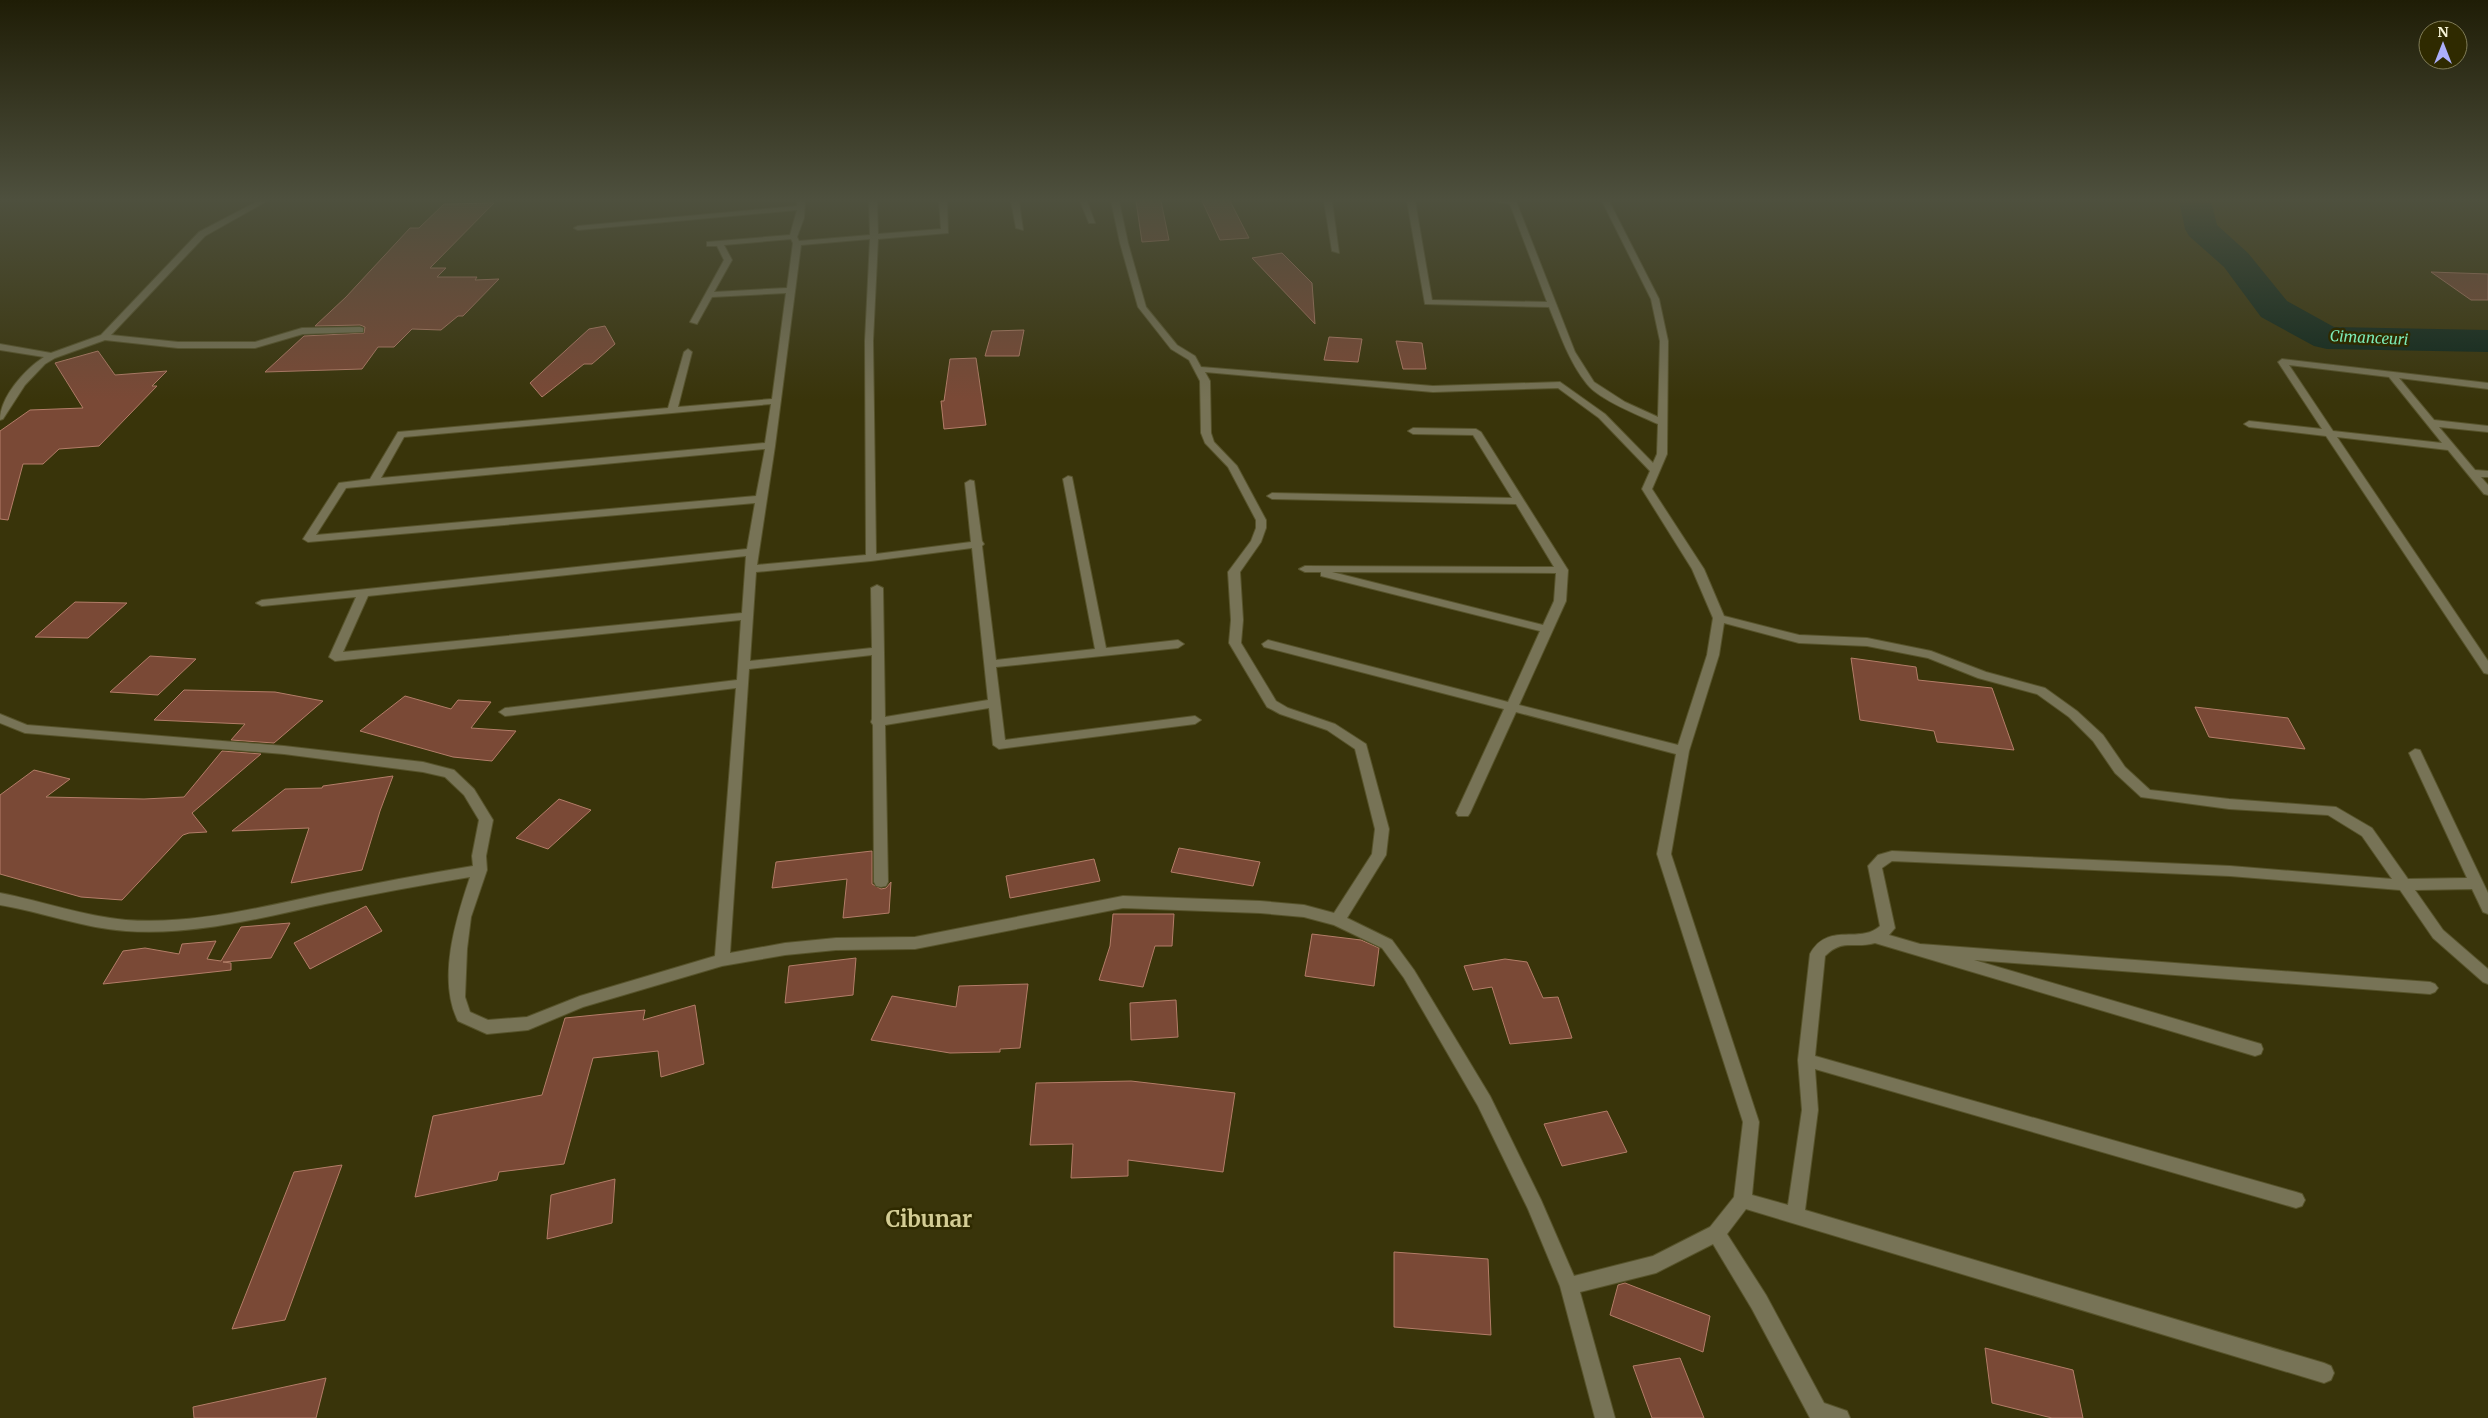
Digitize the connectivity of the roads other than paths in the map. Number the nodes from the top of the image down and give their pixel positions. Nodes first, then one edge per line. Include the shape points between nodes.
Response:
1 (170, 267) edge
2 (724, 267) edge
3 (793, 267) edge
4 (872, 267) edge
5 (1131, 267) edge
6 (1422, 267) edge
7 (1539, 267) edge
8 (1640, 267) edge
9 (791, 290) junction
10 (709, 294) junction
11 (1554, 305) junction
12 (694, 322) dead end
13 (360, 330) dead end
14 (104, 337) junction
15 (0, 347) edge
16 (688, 352) dead end
17 (52, 356) junction
18 (1198, 369) junction
19 (2393, 377) junction
20 (2488, 386) edge
21 (776, 401) junction
22 (672, 411) junction
23 (0, 417) edge
24 (1663, 423) junction
25 (2431, 423) junction
26 (2249, 424) dead end
27 (2488, 429) edge
28 (1414, 431) dead end
29 (2329, 433) junction
30 (770, 446) junction
31 (2451, 447) junction
32 (1655, 470) junction
33 (2472, 473) junction
34 (2488, 474) edge
35 (1068, 479) dead end
36 (374, 482) junction
37 (970, 483) dead end
38 (2488, 492) edge
39 (1272, 496) dead end
40 (761, 499) junction
41 (1520, 501) junction
42 (979, 544) junction
43 (752, 552) junction
44 (871, 558) junction
45 (751, 569) junction
46 (1562, 570) junction
47 (877, 588) dead end
48 (364, 594) junction
49 (262, 603) dead end
50 (747, 616) junction
51 (1719, 618) junction
52 (1547, 629) junction
53 (1178, 644) dead end
54 (1268, 644) dead end
55 (876, 651) junction
56 (1101, 652) junction
57 (991, 664) junction
58 (743, 666) junction
59 (2488, 670) edge
60 (743, 683) junction
61 (995, 703) junction
62 (1511, 706) junction
63 (505, 712) dead end
64 (0, 718) edge
65 (1195, 720) dead end
66 (877, 722) junction
67 (1683, 751) junction
68 (2415, 753) dead end
69 (1463, 813) dead end
70 (480, 870) junction
71 (881, 882) dead end
72 (2476, 883) junction
73 (2404, 885) junction
74 (0, 899) edge
75 (2488, 908) edge
76 (1338, 920) junction
77 (1875, 937) junction
78 (1917, 950) junction
79 (722, 960) junction
80 (2488, 978) edge
81 (2430, 988) dead end
82 (2255, 1049) dead end
83 (1806, 1060) junction
84 (1743, 1200) junction
85 (2296, 1200) dead end
86 (1795, 1216) junction
87 (1716, 1233) junction
88 (1569, 1286) junction
89 (2324, 1373) dead end
90 (1605, 1418) edge
91 (1840, 1418) edge

1 - 14 street
2 - 10 street
3 - 9 street
4 - 44 street via 868,341
5 - 18 street via 1142,307 1174,347 1192,358
6 - 11 street via 1428,302
7 - 11 street
8 - 24 street via 1655,299 1664,341
9 - 10 street
9 - 21 street
10 - 12 street
11 - 24 street via 1571,352 1591,384 1622,404
13 - 14 street via 302,331 255,345 239,346 178,345
14 - 17 street
15 - 17 street
16 - 22 street
17 - 23 street via 21,383
18 - 32 street via 1433,389 1560,385 1602,416
18 - 76 street via 1205,381 1206,433 1210,443 1232,466 1261,520 1258,539 1234,572 1235,643 1271,704 1331,727 1361,747 1371,784 1382,830 1380,855
19 - 20 street
19 - 25 street
19 - 29 street via 2282,362
21 - 22 street
21 - 30 street
22 - 36 street via 401,434
24 - 32 street via 1662,454
25 - 27 street
25 - 31 street
26 - 29 street
28 - 41 street via 1476,432
29 - 31 street
29 - 59 street
30 - 36 street
30 - 40 street
31 - 33 street
32 - 51 street via 1646,489 1698,570
33 - 34 street
33 - 38 street
35 - 56 street
36 - 40 street via 342,485 308,539
37 - 42 street
39 - 41 street
40 - 43 street
41 - 46 street
42 - 44 street
42 - 57 street
43 - 45 street
43 - 48 street
44 - 45 street
45 - 50 street
46 - 52 street via 1560,601
46 - 52 street via 1305,570
47 - 55 street
48 - 49 street
48 - 50 street via 335,657
50 - 58 street
51 - 67 street via 1713,655
51 - 73 street via 1798,639 1867,642 1931,655 2041,691 2073,714 2098,738 2120,770 2146,794 2229,804 2331,810 2367,832
52 - 62 street
53 - 56 street
54 - 62 street
55 - 58 street
55 - 66 street
56 - 57 street
57 - 61 street
58 - 60 street
60 - 63 street
60 - 79 street
61 - 65 street via 999,745
61 - 66 street
62 - 67 street
62 - 69 street
64 - 70 street via 25,728 284,750 449,773 469,792 486,820 479,856
66 - 71 street
67 - 84 street via 1664,854 1751,1122
68 - 72 street
70 - 74 street via 383,886 251,916 179,924 143,926 100,922
70 - 79 street via 464,917 457,997 464,1016 487,1027 528,1023 580,1002
72 - 73 street
72 - 75 street
73 - 77 street via 2230,871 1892,856 1875,866 1888,928
73 - 80 street via 2438,934
76 - 79 street via 1260,906 1123,902 915,943 828,945
76 - 88 street via 1387,944 1409,974 1484,1101 1535,1206
77 - 78 street
77 - 83 street via 1841,938 1828,942 1818,954
78 - 81 street
78 - 82 street
83 - 85 street
83 - 86 street via 1810,1110
84 - 86 street
84 - 87 street
86 - 89 street
87 - 88 street via 1656,1264
87 - 91 street via 1759,1302 1817,1411
88 - 90 street

